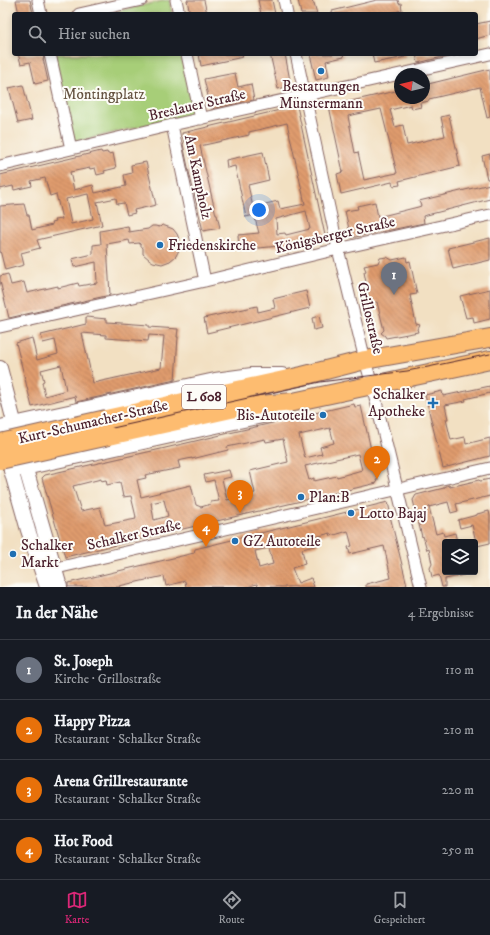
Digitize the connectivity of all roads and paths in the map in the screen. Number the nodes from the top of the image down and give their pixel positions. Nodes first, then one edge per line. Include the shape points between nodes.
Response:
1 (38, 0) edge
2 (142, 0) edge
3 (176, 0) edge
4 (284, 0) edge
5 (41, 12) edge
6 (88, 12) edge
7 (179, 12) edge
8 (287, 12) edge
9 (490, 54) edge
10 (50, 56) edge
11 (187, 56) edge
12 (296, 56) edge
13 (428, 68) edge
14 (394, 76) edge
15 (305, 95) junction
16 (201, 119) junction
17 (172, 125) junction
18 (71, 149) junction
19 (0, 166) edge
20 (490, 216) edge
21 (338, 249) junction
22 (206, 281) junction
23 (0, 327) edge
24 (490, 338) edge
25 (365, 360) junction
26 (490, 360) edge
27 (0, 368) edge
28 (302, 376) junction
29 (372, 385) junction
30 (293, 402) junction
31 (15, 424) junction
32 (0, 428) edge
33 (107, 428) junction
34 (0, 443) edge
35 (6, 466) edge
36 (25, 467) junction
37 (490, 468) edge
38 (398, 489) junction
39 (48, 570) junction
40 (47, 587) edge
41 (60, 587) edge
42 (421, 587) edge

1 - 5 street
2 - 6 street
3 - 7 street
4 - 8 street
9 - 13 street, Breslauer Straße
10 - 18 street
11 - 16 street
12 - 15 street, Grillostraße
14 - 15 street, Breslauer Straße
15 - 16 street, Breslauer Straße
15 - 21 street, Grillostraße
16 - 17 street, Breslauer Straße
17 - 18 street, Breslauer Straße
17 - 22 street, Am Kampholz
18 - 19 street, Breslauer Straße
20 - 21 street, Königsberger Straße
21 - 22 street, Königsberger Straße
21 - 25 street, Grillostraße
22 - 23 street, Königsberger Straße
24 - 25 main road, Kurt-Schumacher-Straße / L 608
25 - 28 main road, Kurt-Schumacher-Straße / L 608
25 - 29 street, Grillostraße
26 - 29 main road, Kurt-Schumacher-Straße / L 608
27 - 31 street
28 - 31 street, Kurt-Schumacher-Straße via 252,375 215,380
28 - 33 main road, Kurt-Schumacher-Straße / L 608
29 - 30 main road, Kurt-Schumacher-Straße / L 608
29 - 38 street, Grillostraße
30 - 33 main road, Kurt-Schumacher-Straße / L 608 via 240,407
30 - 36 street, Kurt-Schumacher-Straße via 280,412
31 - 32 street, Kurt-Schumacher-Straße
31 - 36 street
32 - 35 street
33 - 34 main road, Kurt-Schumacher-Straße / L 608, bridge
33 - 35 main road, Kurt-Schumacher-Straße / L 608, bridge
35 - 36 street
35 - 39 street
36 - 39 street
37 - 38 street, Schalker Straße
38 - 39 street, Schalker Straße
38 - 42 street, Grillostraße
39 - 40 street
39 - 41 street

